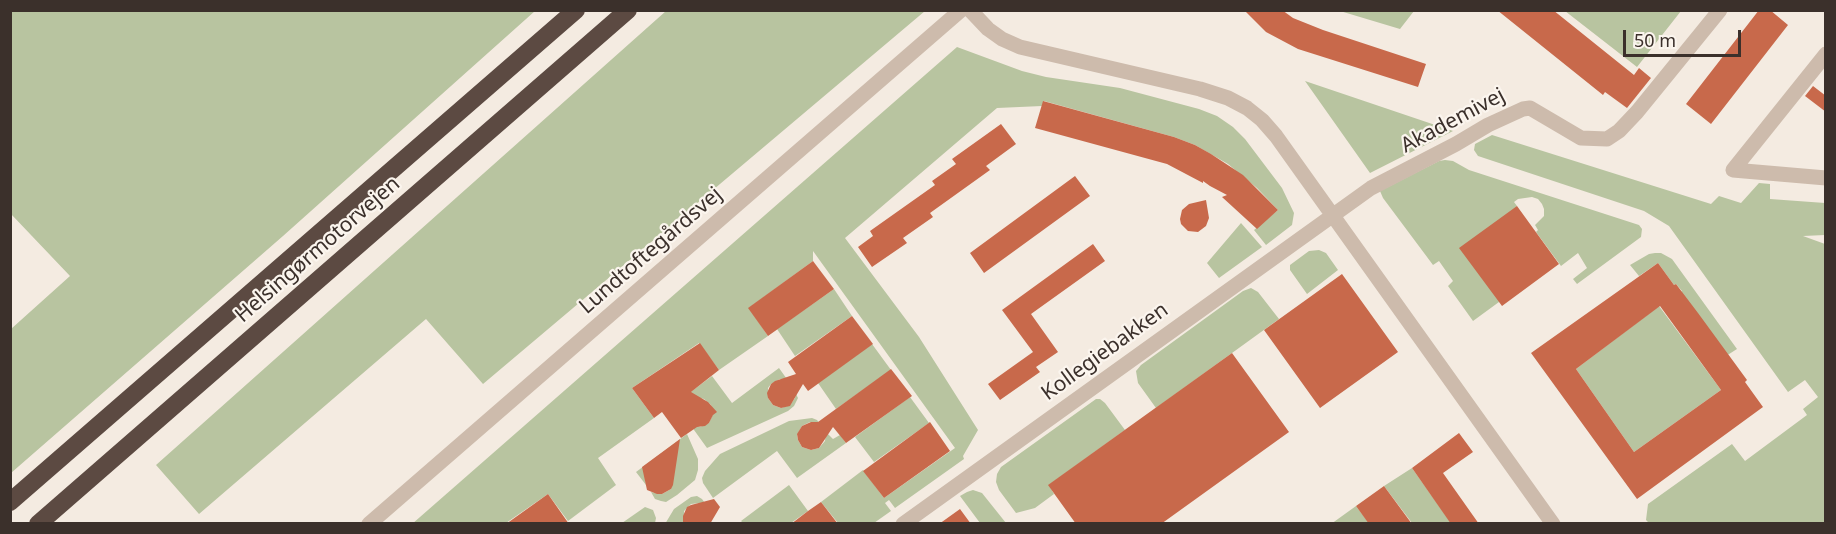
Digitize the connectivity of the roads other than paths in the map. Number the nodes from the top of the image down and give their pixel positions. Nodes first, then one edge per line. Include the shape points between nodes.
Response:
1 (576, 10) edge
2 (628, 10) edge
3 (961, 10) edge
4 (970, 10) edge
5 (1720, 10) edge
6 (1826, 54) edge
7 (1826, 178) edge
8 (1332, 214) junction
9 (10, 502) edge
10 (38, 524) edge
11 (369, 524) edge
12 (903, 524) edge
13 (1553, 524) edge

1 - 9 highway, Helsingørmotorvejen
2 - 10 highway, Helsingørmotorvejen
3 - 11 street, Lundtoftegårdsvej
4 - 8 street via 988,29 1020,47 1200,89 1247,108 1276,136
5 - 8 street, Akademivej via 1637,112 1607,139 1581,138 1530,108 1523,109 1371,188
6 - 7 street via 1733,170
8 - 12 street, Kollegiebakken
8 - 13 street

